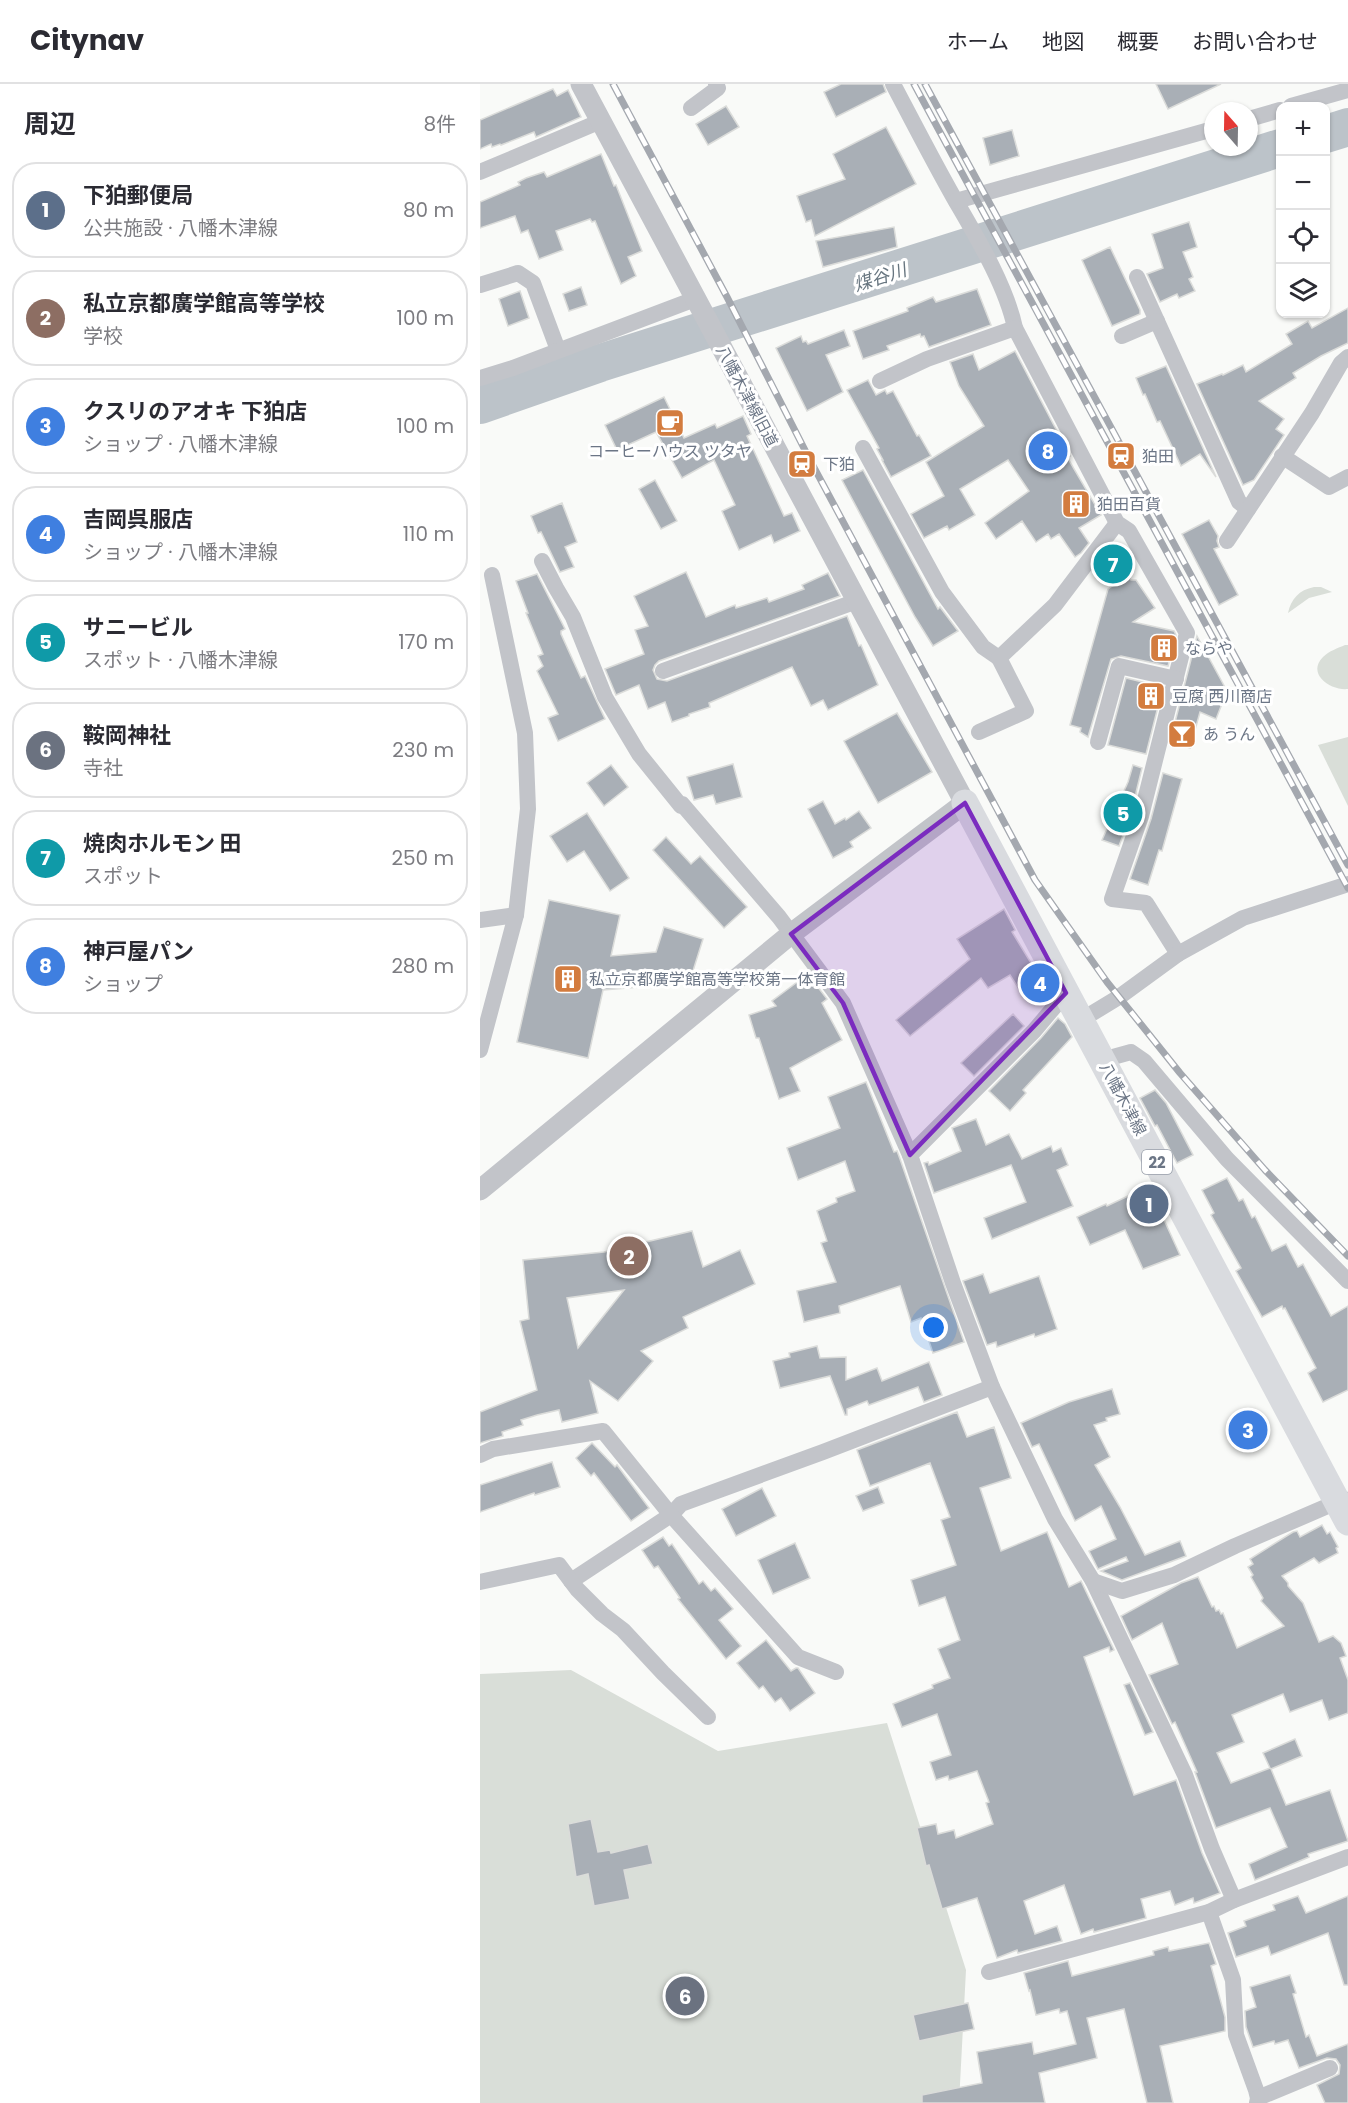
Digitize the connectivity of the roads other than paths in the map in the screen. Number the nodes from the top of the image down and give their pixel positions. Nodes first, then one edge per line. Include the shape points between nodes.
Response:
1 (581, 84) edge
2 (716, 84) edge
3 (893, 84) edge
4 (1348, 90) edge
5 (1305, 102) edge
6 (691, 108) dead end
7 (1276, 111) edge
8 (1258, 116) edge
9 (601, 122) junction
10 (1204, 132) edge
11 (480, 172) edge
12 (959, 205) junction
13 (1137, 277) dead end
14 (480, 285) edge
15 (698, 304) junction
16 (1157, 321) junction
17 (1015, 328) junction
18 (1122, 336) dead end
19 (558, 350) junction
20 (1348, 357) edge
21 (480, 378) edge
22 (879, 381) dead end
23 (863, 448) dead end
24 (1282, 456) junction
25 (1348, 477) edge
26 (1248, 509) junction
27 (1117, 523) junction
28 (1227, 541) dead end
29 (542, 561) dead end
30 (492, 575) dead end
31 (857, 601) junction
32 (999, 658) junction
33 (663, 671) dead end
34 (1176, 679) junction
35 (979, 732) dead end
36 (1098, 742) dead end
37 (965, 803) junction
38 (1348, 884) edge
39 (516, 915) junction
40 (480, 920) edge
41 (791, 934) junction
42 (1178, 954) junction
43 (1066, 993) junction
44 (1081, 1020) junction
45 (480, 1050) edge
46 (1102, 1060) junction
47 (910, 1155) junction
48 (480, 1190) edge
49 (1348, 1281) edge
50 (992, 1387) junction
51 (480, 1455) edge
52 (1345, 1507) edge
53 (671, 1515) junction
54 (571, 1581) junction
55 (1093, 1581) junction
56 (480, 1582) edge
57 (836, 1672) dead end
58 (708, 1717) dead end
59 (1348, 1857) edge
60 (1234, 1900) junction
61 (1209, 1912) junction
62 (989, 1972) dead end
63 (1330, 2068) dead end
64 (1257, 2100) edge

1 - 9 street, 八幡木津線旧道
2 - 6 street via 718,88
3 - 12 street
4 - 5 street
7 - 8 street
9 - 11 street
9 - 15 street, 八幡木津線旧道
10 - 12 street
12 - 17 street via 992,268
13 - 16 street
14 - 19 street via 518,273 533,282
15 - 19 street
15 - 31 street, 八幡木津線旧道
16 - 18 street
16 - 26 street via 1239,502
17 - 22 street via 927,359
17 - 27 street
19 - 21 street
20 - 24 street
23 - 32 street via 942,592 984,647
24 - 25 street via 1329,487
24 - 26 street
26 - 28 street
27 - 32 street via 1055,605
27 - 34 street via 1129,531 1187,633
29 - 41 street via 573,616 605,697 639,754
30 - 39 street via 525,733 528,809
31 - 33 street
31 - 37 street, 八幡木津線旧道
32 - 35 street via 1026,711
34 - 36 street via 1119,666
34 - 42 street via 1141,816 1112,899 1146,903
37 - 41 street
37 - 43 main road, 八幡木津線 / 22
38 - 42 street via 1243,918
39 - 40 street
39 - 45 street
41 - 47 street via 843,1003
41 - 48 street
42 - 44 street
43 - 44 main road, 八幡木津線 / 22
43 - 47 street via 1034,1031
44 - 46 main road, 八幡木津線 / 22
46 - 49 street via 1131,1052 1144,1061 1227,1159
46 - 52 main road, 八幡木津線 / 22
47 - 50 street
50 - 53 street via 681,1504
50 - 55 street via 1054,1519
51 - 53 street via 493,1449 603,1431
52 - 55 street via 1235,1546 1174,1575 1122,1591
53 - 54 street
53 - 57 street via 798,1657
54 - 56 street via 560,1565
54 - 58 street
55 - 60 street via 1185,1775
59 - 60 street
60 - 61 street
61 - 62 street
61 - 64 street via 1233,1980 1236,2035
63 - 64 street

